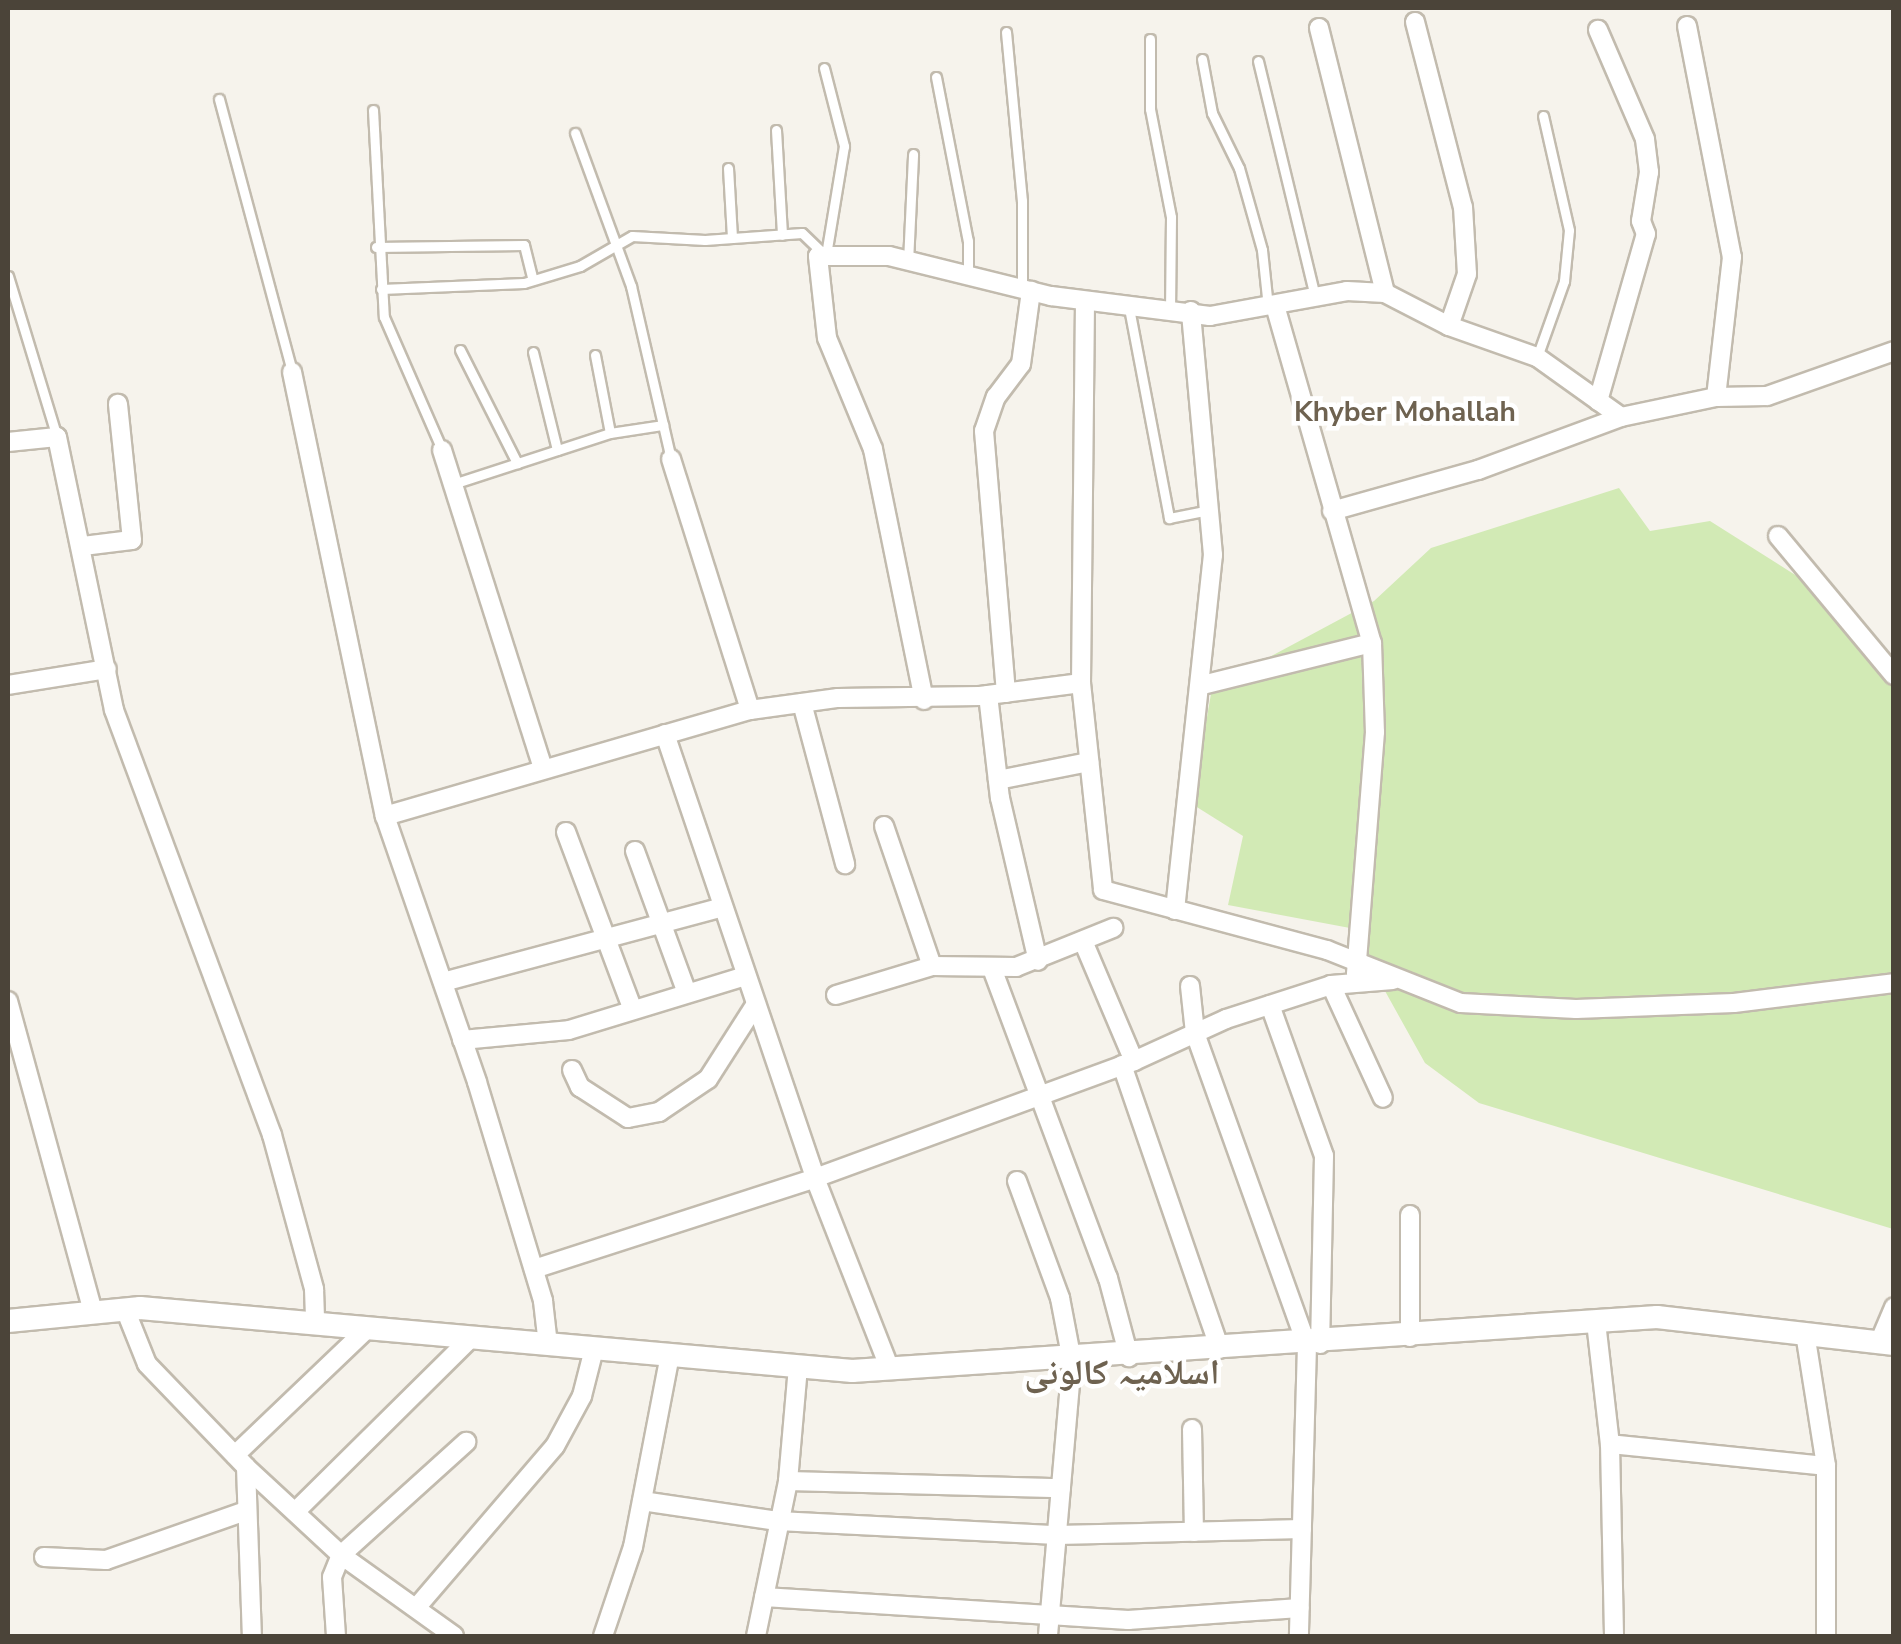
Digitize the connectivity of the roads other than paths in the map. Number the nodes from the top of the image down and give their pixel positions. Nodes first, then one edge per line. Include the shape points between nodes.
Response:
1 (1416, 22) dead end
2 (1687, 26) dead end
3 (1319, 28) dead end
4 (1598, 30) dead end
5 (1006, 32) dead end
6 (1150, 40) dead end
7 (1202, 59) dead end
8 (1258, 61) dead end
9 (824, 68) dead end
10 (936, 77) dead end
11 (219, 99) dead end
12 (372, 110) dead end
13 (1543, 116) dead end
14 (776, 130) dead end
15 (575, 133) dead end
16 (913, 154) dead end
17 (728, 168) dead end
18 (782, 235) junction
19 (732, 238) junction
20 (376, 247) junction
21 (614, 247) junction
22 (826, 256) junction
23 (908, 262) junction
24 (8, 276) edge
25 (968, 276) junction
26 (533, 280) junction
27 (381, 290) junction
28 (1026, 290) junction
29 (1385, 293) junction
30 (1316, 299) junction
31 (1085, 302) junction
32 (1129, 308) junction
33 (1273, 309) junction
34 (1170, 310) junction
35 (1190, 311) junction
36 (1449, 326) junction
37 (460, 350) dead end
38 (1894, 351) edge
39 (533, 352) dead end
40 (595, 355) dead end
41 (1537, 357) junction
42 (292, 372) joint
43 (1716, 398) junction
44 (1598, 401) junction
45 (118, 404) dead end
46 (1621, 417) junction
47 (664, 424) junction
48 (610, 433) junction
49 (57, 438) junction
50 (8, 442) edge
51 (442, 450) joint
52 (558, 450) junction
53 (672, 459) joint
54 (517, 463) junction
55 (453, 484) junction
56 (1208, 510) junction
57 (1332, 512) junction
58 (1778, 536) dead end
59 (83, 546) junction
60 (1372, 643) junction
61 (107, 669) junction
62 (1894, 675) edge
63 (1081, 683) junction
64 (8, 685) edge
65 (1202, 685) junction
66 (997, 694) junction
67 (924, 700) junction
68 (802, 703) junction
69 (750, 710) junction
70 (665, 734) junction
71 (1089, 762) junction
72 (543, 769) junction
73 (998, 780) junction
74 (385, 816) junction
75 (884, 826) dead end
76 (566, 832) dead end
77 (636, 851) dead end
78 (844, 864) dead end
79 (722, 907) junction
80 (1175, 910) junction
81 (664, 923) junction
82 (1113, 928) dead end
83 (606, 938) junction
84 (1083, 942) junction
85 (1038, 960) junction
86 (1357, 962) junction
87 (932, 966) junction
88 (994, 970) junction
89 (746, 976) junction
90 (1399, 980) junction
91 (443, 982) junction
92 (1356, 983) junction
93 (1894, 983) edge
94 (1330, 985) junction
95 (1190, 986) dead end
96 (687, 993) junction
97 (836, 995) dead end
98 (8, 1001) edge
99 (756, 1004) junction
100 (1270, 1005) junction
101 (633, 1010) junction
102 (1194, 1033) junction
103 (462, 1040) junction
104 (1128, 1063) junction
105 (572, 1070) dead end
106 (1038, 1094) junction
107 (1383, 1098) dead end
108 (816, 1178) junction
109 (1017, 1180) dead end
110 (1410, 1216) dead end
111 (534, 1269) junction
112 (1894, 1307) edge
113 (125, 1309) junction
114 (93, 1312) junction
115 (8, 1321) edge
116 (1596, 1322) junction
117 (316, 1325) junction
118 (366, 1330) junction
119 (1806, 1333) junction
120 (1410, 1337) junction
121 (470, 1339) junction
122 (1314, 1344) junction
123 (1886, 1344) edge
124 (548, 1345) junction
125 (594, 1349) junction
126 (1220, 1349) junction
127 (670, 1356) junction
128 (1129, 1357) junction
129 (1072, 1361) junction
130 (798, 1366) junction
131 (890, 1369) junction
132 (1192, 1429) dead end
133 (466, 1442) dead end
134 (1610, 1444) junction
135 (240, 1461) junction
136 (1826, 1466) junction
137 (788, 1481) junction
138 (1061, 1488) junction
139 (642, 1501) junction
140 (297, 1510) junction
141 (246, 1512) junction
142 (778, 1521) junction
143 (1302, 1529) junction
144 (1194, 1532) junction
145 (1057, 1535) junction
146 (341, 1556) junction
147 (44, 1557) dead end
148 (764, 1597) junction
149 (416, 1608) junction
150 (1300, 1608) junction
151 (1049, 1627) edge
152 (252, 1636) edge
153 (336, 1636) edge
154 (452, 1636) edge
155 (603, 1636) edge
156 (756, 1636) edge
157 (1299, 1636) edge
158 (1614, 1636) edge
159 (1826, 1636) edge

1 - 36 street via 1463,206 1467,274
2 - 43 street via 1732,257
3 - 29 street
4 - 44 street via 1645,139 1649,172 1641,220 1646,234
5 - 28 lane
6 - 34 lane via 1150,109 1171,217
7 - 33 lane via 1212,113 1239,168
8 - 30 lane
9 - 22 lane via 844,146
10 - 25 lane via 968,241
11 - 42 lane
12 - 20 lane
13 - 41 lane via 1569,230 1564,280
14 - 18 lane
15 - 21 lane
16 - 23 lane
17 - 19 lane
18 - 19 lane
18 - 22 lane via 802,233
19 - 21 lane via 632,236
20 - 26 lane via 524,246
20 - 27 lane
21 - 26 lane
21 - 47 lane via 632,286
22 - 23 street
22 - 67 street via 818,256 827,338 873,449
23 - 25 street
24 - 49 lane
25 - 28 street
26 - 27 lane
27 - 51 lane via 384,317
28 - 31 street
28 - 66 street via 1021,364 996,397 984,430
29 - 30 street
29 - 36 street
30 - 33 street
31 - 32 street
31 - 63 street
32 - 34 street
32 - 56 lane via 1169,518
33 - 35 street
33 - 57 street
34 - 35 street
35 - 56 street
36 - 41 street
37 - 54 lane
38 - 43 street via 1766,396
39 - 52 lane
40 - 48 lane
41 - 44 street
42 - 74 street
43 - 46 street
44 - 46 street
45 - 59 street via 132,540
46 - 57 street via 1478,470
47 - 48 lane
47 - 53 lane
48 - 52 lane
49 - 50 street
49 - 59 street
51 - 55 street
52 - 54 lane
53 - 69 street
54 - 55 lane
55 - 72 street
56 - 65 street via 1212,555
57 - 60 street
58 - 62 street
59 - 61 street
60 - 65 street
60 - 86 street via 1375,732
61 - 64 street
61 - 117 street via 114,710 272,1135 314,1289
63 - 66 street
63 - 71 street
65 - 80 street
66 - 67 street
66 - 73 street
67 - 68 street
68 - 69 street
68 - 78 street
69 - 70 street
70 - 72 street
70 - 79 street
71 - 73 street
71 - 80 street via 1103,890
72 - 74 street
73 - 85 street
74 - 91 street
75 - 87 street
76 - 83 street
77 - 81 street
79 - 81 street
79 - 89 street
80 - 86 street
81 - 83 street
81 - 96 street
82 - 84 street
83 - 91 street
83 - 101 street
84 - 85 street
84 - 104 street
85 - 88 street
86 - 90 street
86 - 92 street
87 - 88 street
87 - 97 street
88 - 106 street
89 - 96 street
89 - 99 street
90 - 92 street
90 - 93 street via 1461,1003 1576,1008 1750,1002
91 - 103 street
92 - 94 street
94 - 100 street
94 - 107 street
95 - 102 street
96 - 101 street
98 - 114 street
99 - 105 street via 708,1078 659,1112 628,1118 580,1087
99 - 108 street
100 - 102 street
100 - 122 street via 1324,1156
101 - 103 street via 569,1030
102 - 104 street
102 - 122 street
103 - 111 street
104 - 106 street
104 - 126 street
106 - 108 street
106 - 128 street via 1108,1278
108 - 111 street
108 - 131 street
109 - 129 street via 1060,1298
110 - 120 street
111 - 124 street
112 - 123 street
113 - 114 street
113 - 117 street
113 - 135 street via 146,1364
114 - 115 street
116 - 119 street via 1657,1316
116 - 120 street
116 - 134 street
117 - 118 street
118 - 121 street
118 - 135 street
119 - 123 street
119 - 136 street
120 - 122 street
121 - 124 street
121 - 140 street
122 - 126 street
122 - 143 street
124 - 125 street
125 - 127 street
125 - 149 street via 582,1396 555,1446
126 - 128 street
127 - 130 street
127 - 139 street
128 - 129 street
129 - 131 street
129 - 138 street
130 - 131 street
130 - 137 street
132 - 144 street
133 - 146 street
134 - 136 street
134 - 158 street
135 - 140 street
135 - 141 street
136 - 159 street
137 - 138 street
137 - 142 street
138 - 145 street
139 - 142 street
139 - 155 street
140 - 146 street
141 - 147 street via 106,1560
141 - 152 street
142 - 145 street
142 - 148 street
143 - 144 street
143 - 150 street
144 - 145 street
145 - 151 street
146 - 149 street
146 - 153 street via 332,1577
148 - 151 street
148 - 156 street
149 - 154 street
150 - 151 street
150 - 157 street

